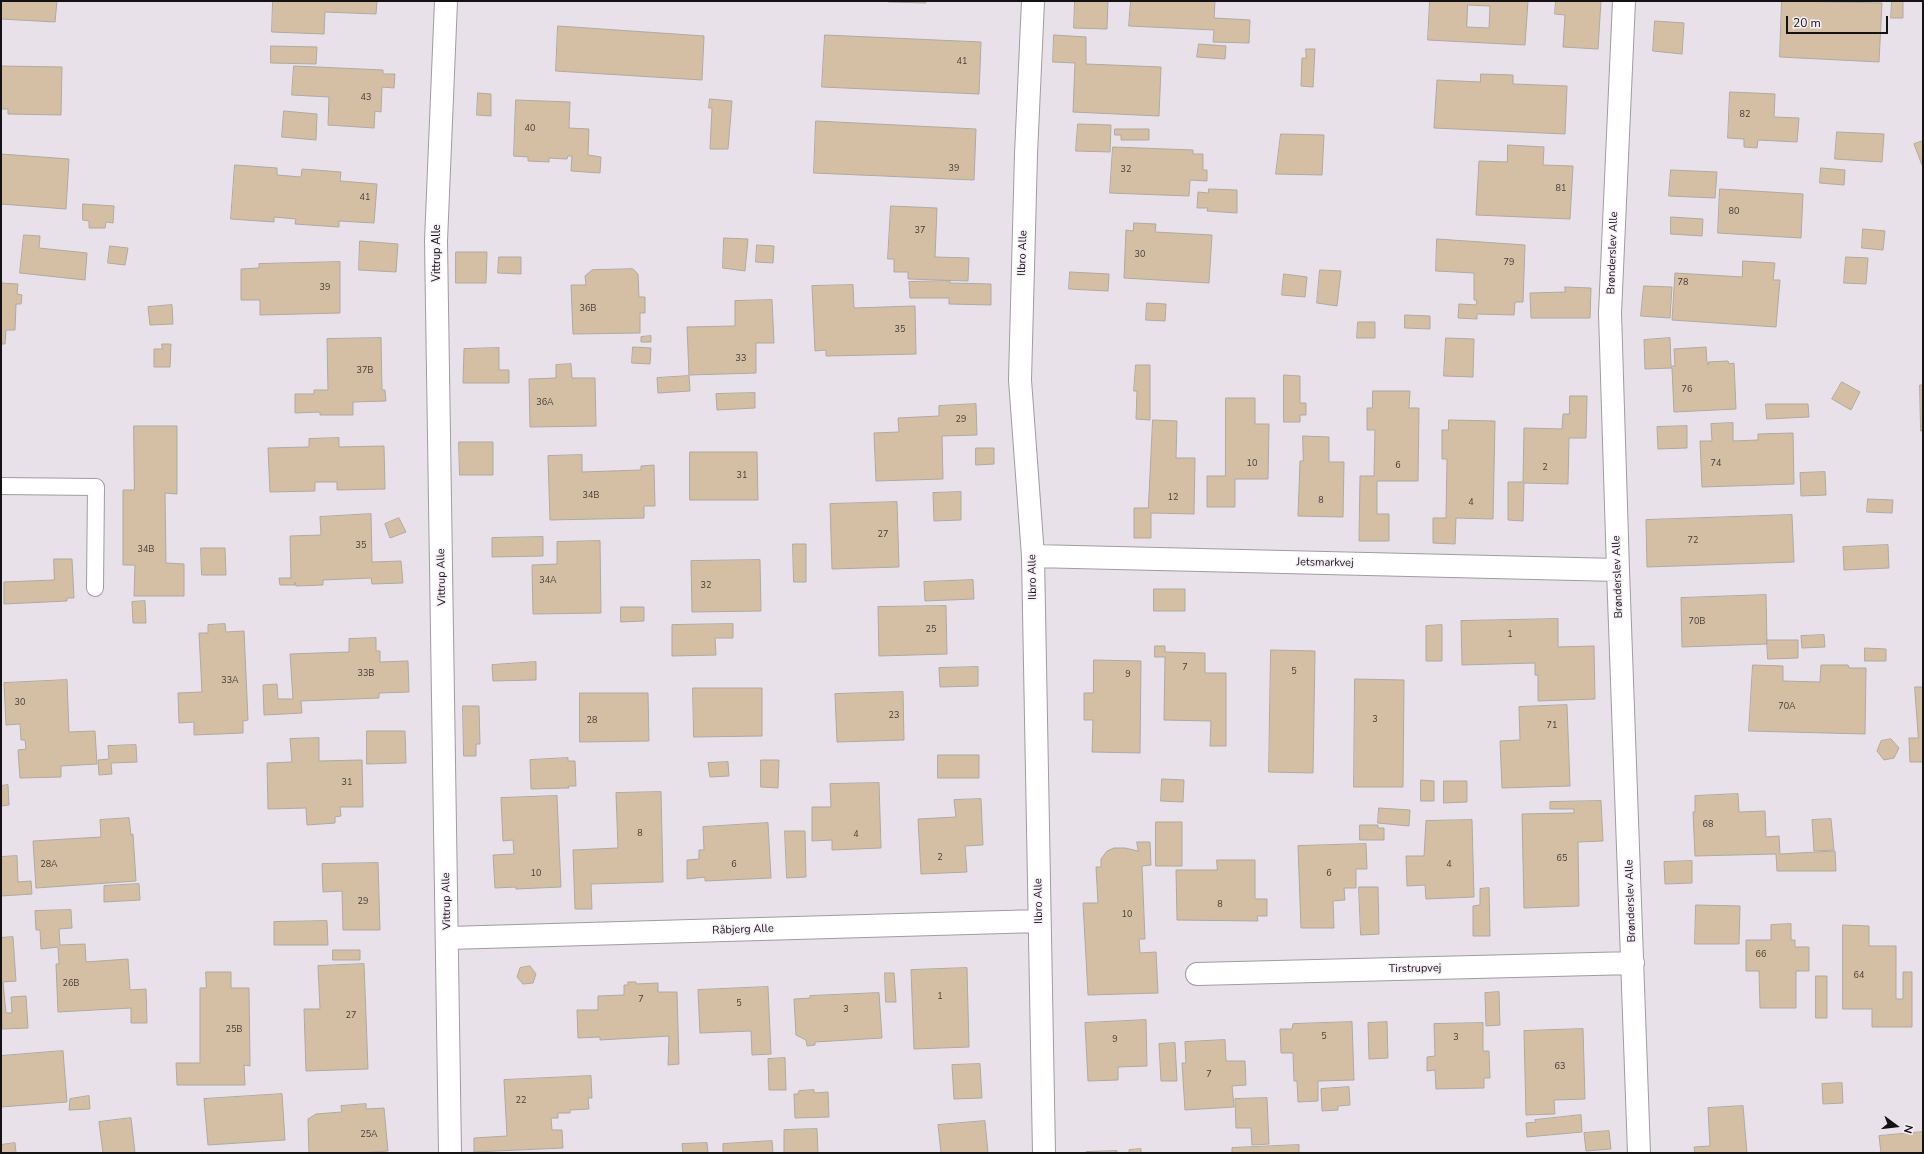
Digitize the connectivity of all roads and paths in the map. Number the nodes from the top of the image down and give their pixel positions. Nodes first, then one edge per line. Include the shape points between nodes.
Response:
1 (446, 1) edge
2 (1033, 1) edge
3 (1624, 1) edge
4 (1, 486) edge
5 (1033, 556) junction
6 (1618, 570) junction
7 (95, 588) dead end
8 (1039, 921) junction
9 (448, 938) junction
10 (1633, 963) junction
11 (1197, 974) dead end
12 (450, 1153) edge
13 (1044, 1153) edge
14 (1639, 1153) edge

1 - 9 street, Vittrup Alle via 436,241
2 - 5 street, Ilbro Alle via 1020,380
3 - 6 street, Brønderslev Alle via 1610,313
4 - 7 lane via 96,487
5 - 6 street, Jetsmarkvej
5 - 8 street, Ilbro Alle
6 - 10 street, Brønderslev Alle
8 - 9 street, Råbjerg Alle
8 - 13 street, Ilbro Alle
9 - 12 street, Vittrup Alle
10 - 11 street, Tirstrupvej
10 - 14 street, Brønderslev Alle

